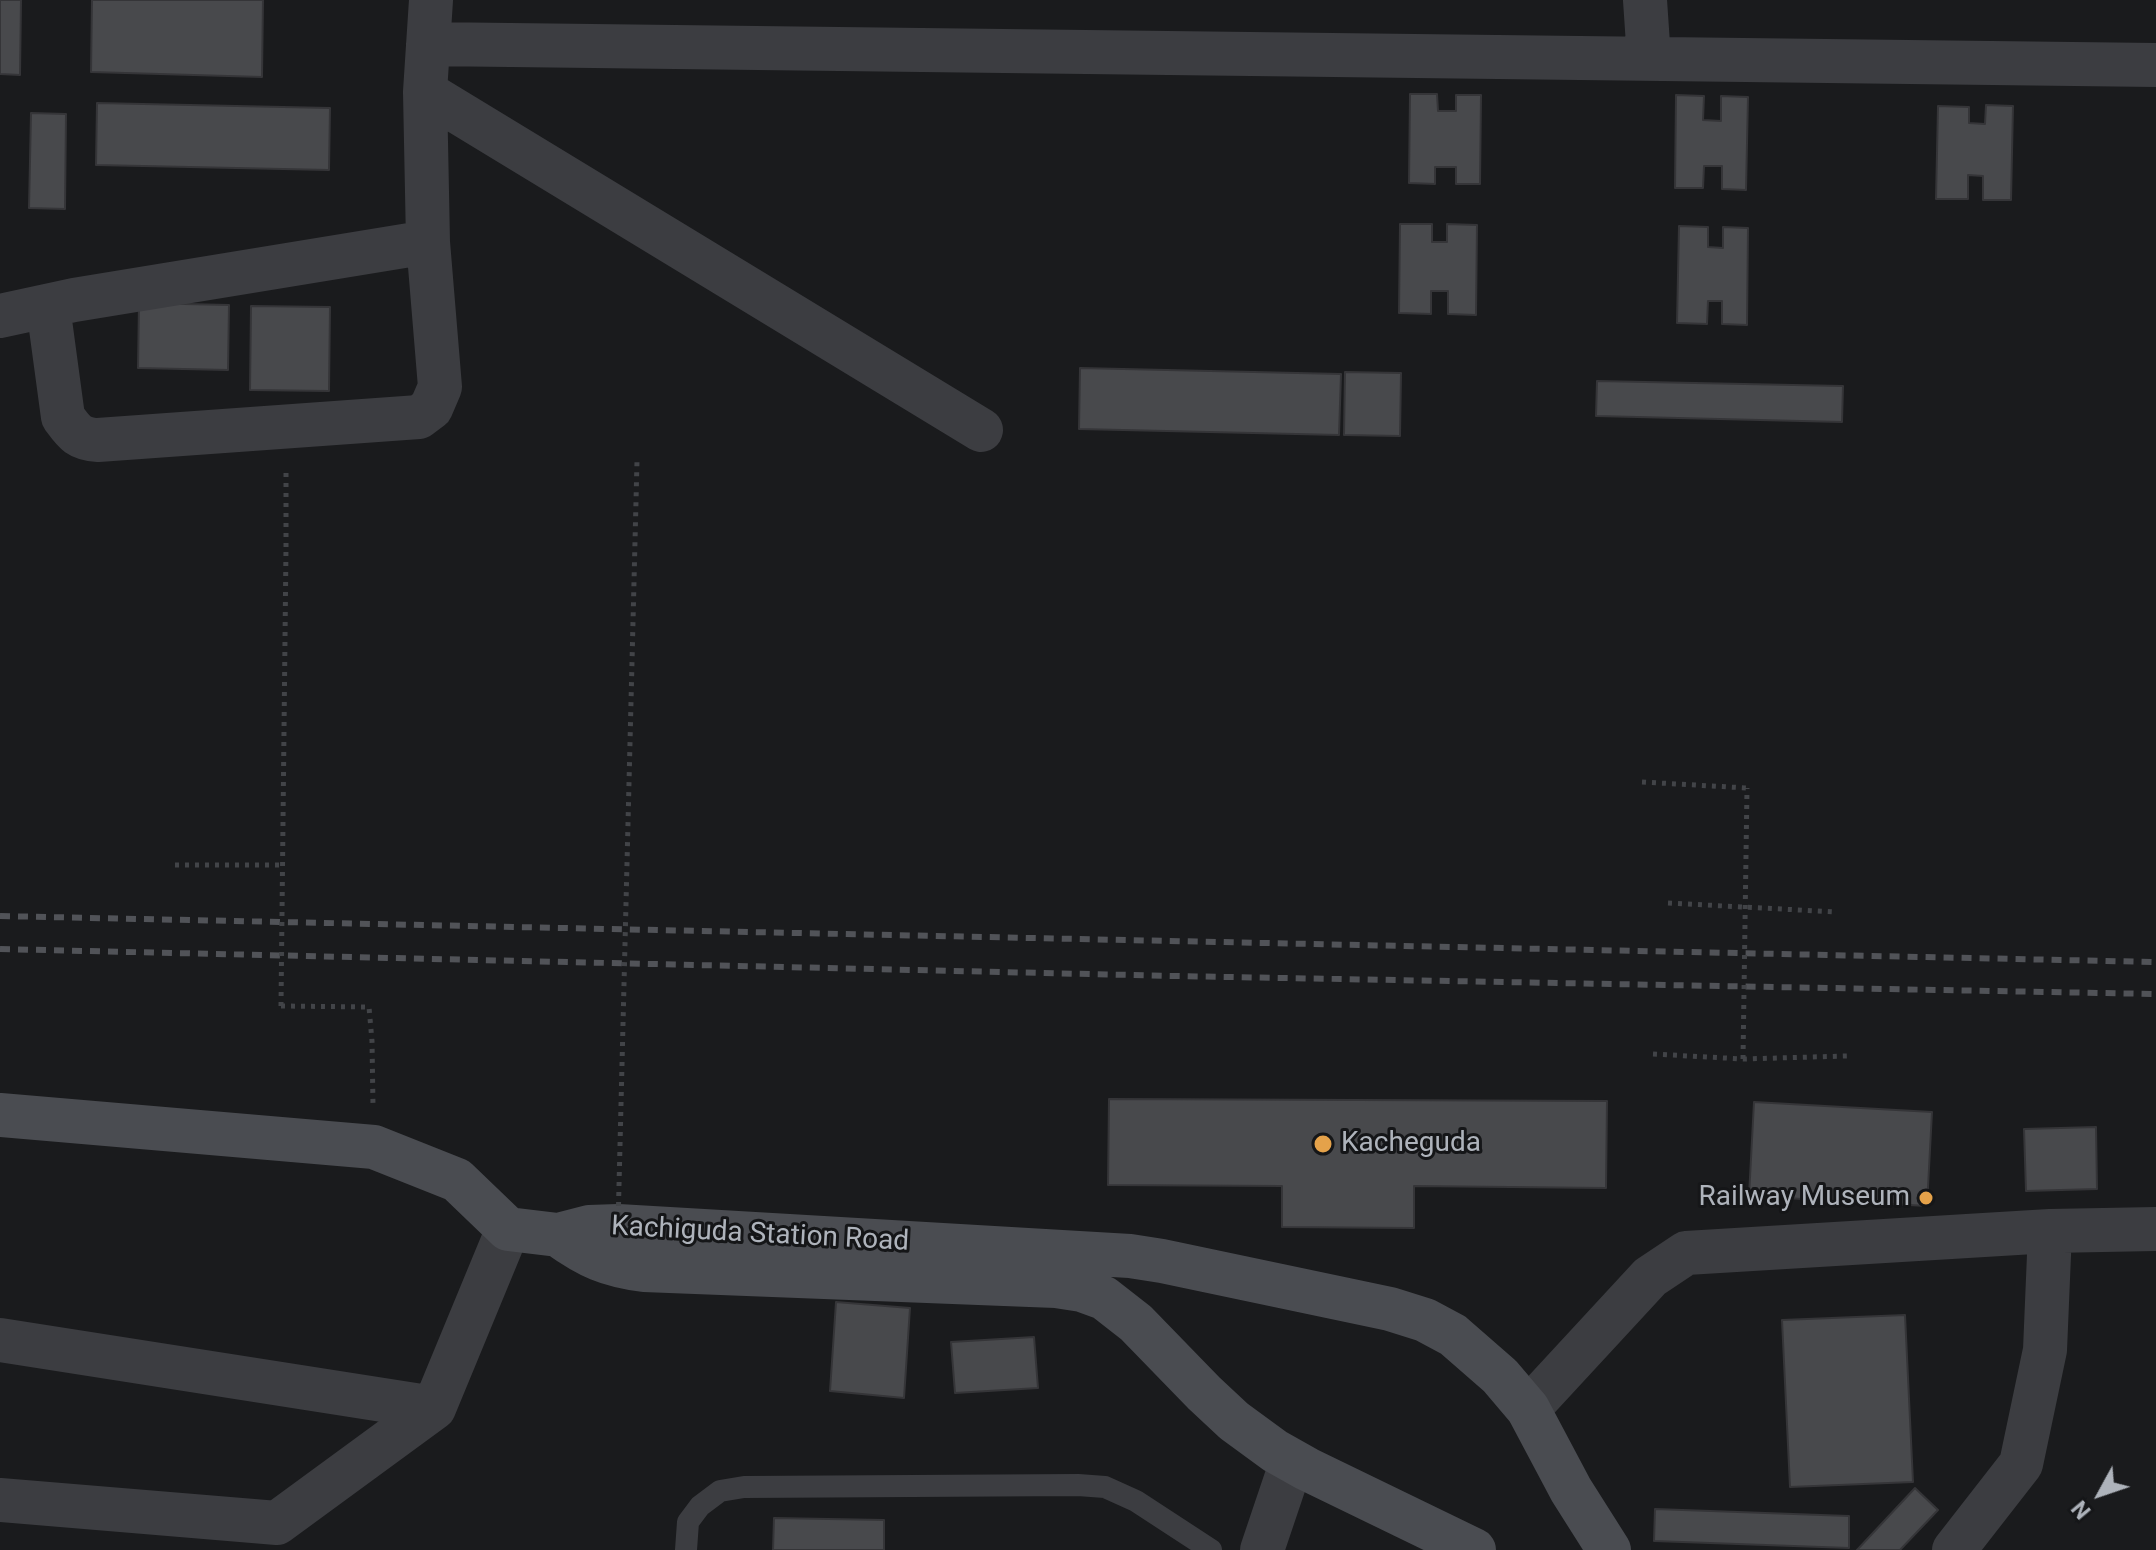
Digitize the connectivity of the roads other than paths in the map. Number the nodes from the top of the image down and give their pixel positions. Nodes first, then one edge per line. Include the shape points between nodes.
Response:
1 (431, 0) edge
2 (1645, 0) edge
3 (428, 44) junction
4 (1649, 59) junction
5 (2156, 65) edge
6 (425, 92) junction
7 (428, 242) junction
8 (48, 306) junction
9 (0, 316) edge
10 (981, 430) dead end
11 (0, 1115) edge
12 (508, 1229) junction
13 (2156, 1229) edge
14 (2050, 1231) junction
15 (558, 1235) junction
16 (0, 1340) edge
17 (434, 1408) junction
18 (1528, 1409) junction
19 (1292, 1461) junction
20 (0, 1500) edge
21 (274, 1537) edge
22 (686, 1550) edge
23 (1211, 1550) edge
24 (1262, 1550) edge
25 (1474, 1550) edge
26 (1609, 1550) edge
27 (1954, 1550) edge

1 - 3 street
2 - 4 street
3 - 4 street
3 - 6 street
4 - 5 street
6 - 7 street
6 - 10 street
7 - 8 street
7 - 8 street via 440,387 431,408 419,417 84,439 63,417
8 - 9 street
11 - 12 main road via 374,1147 457,1180
12 - 15 main road
12 - 17 street
13 - 14 street
14 - 18 street via 1686,1253 1650,1277
14 - 27 street via 2045,1350 2021,1464
15 - 18 main road, Kachiguda Station Road via 618,1226 1162,1261 1425,1320 1453,1335
15 - 19 main road, Kachiguda Station Road via 613,1266 644,1270 1082,1290 1104,1298 1136,1323 1234,1421
16 - 17 street
17 - 21 street
18 - 26 main road, Kachiguda Station Road
19 - 24 street
19 - 25 main road, Kachiguda Station Road
20 - 21 street
22 - 23 lane via 688,1522 700,1506 720,1491 744,1487 1078,1485 1105,1487 1136,1501

